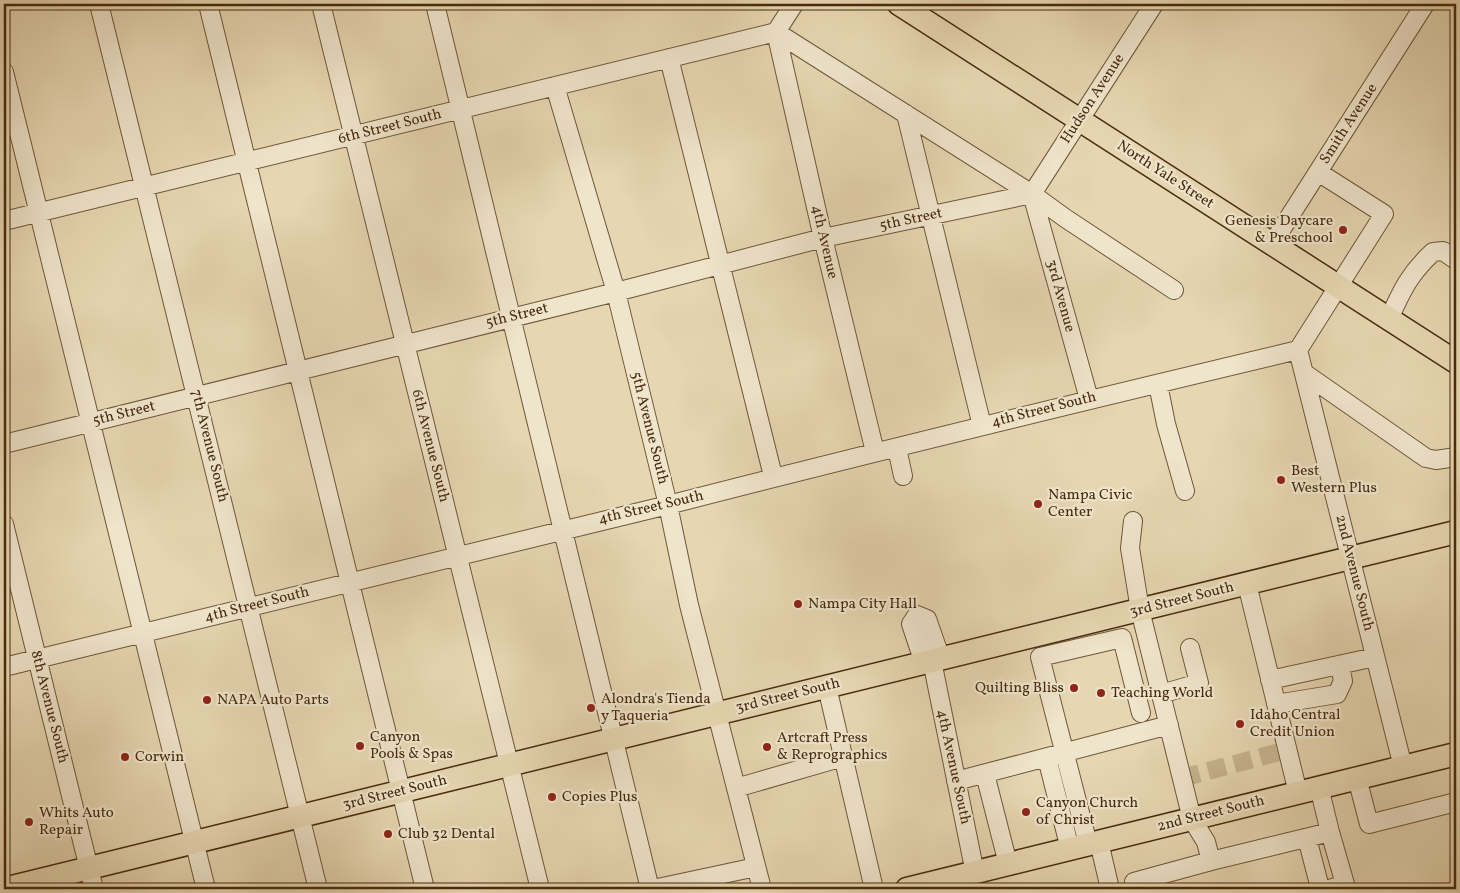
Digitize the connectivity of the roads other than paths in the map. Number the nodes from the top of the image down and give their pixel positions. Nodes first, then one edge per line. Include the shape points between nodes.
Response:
1 (99, 4) edge
2 (208, 4) edge
3 (321, 4) edge
4 (434, 4) edge
5 (794, 4) edge
6 (899, 4) edge
7 (1426, 4) edge
8 (1150, 5) edge
9 (776, 32) junction
10 (669, 58) junction
11 (4, 72) edge
12 (555, 86) junction
13 (460, 110) junction
14 (906, 114) junction
15 (1079, 120) junction
16 (354, 136) junction
17 (247, 162) junction
18 (1318, 172) junction
19 (143, 186) junction
20 (1032, 194) junction
21 (38, 212) junction
22 (930, 215) junction
23 (4, 221) edge
24 (823, 238) junction
25 (1272, 244) junction
26 (1456, 260) edge
27 (719, 264) junction
28 (1337, 286) junction
29 (1174, 290) dead end
30 (616, 292) junction
31 (511, 317) junction
32 (1389, 319) junction
33 (405, 344) junction
34 (1298, 350) junction
35 (1456, 362) edge
36 (298, 370) junction
37 (1304, 373) junction
38 (1158, 384) junction
39 (196, 397) junction
40 (1089, 399) junction
41 (90, 423) junction
42 (982, 426) junction
43 (4, 444) edge
44 (897, 448) junction
45 (875, 452) junction
46 (1456, 457) edge
47 (773, 476) junction
48 (903, 476) dead end
49 (1184, 492) dead end
50 (668, 505) junction
51 (1133, 521) dead end
52 (4, 524) edge
53 (562, 529) junction
54 (1456, 532) edge
55 (457, 554) junction
56 (1350, 558) junction
57 (351, 582) junction
58 (1247, 584) junction
59 (249, 607) junction
60 (935, 610) dead end
61 (1140, 610) junction
62 (143, 633) junction
63 (1061, 640) junction
64 (1190, 648) dead end
65 (1375, 656) junction
66 (37, 659) junction
67 (932, 661) junction
68 (1340, 665) junction
69 (4, 667) edge
70 (1270, 680) junction
71 (827, 687) junction
72 (1161, 694) junction
73 (1276, 704) junction
74 (1141, 713) dead end
75 (717, 714) junction
76 (1168, 725) junction
77 (614, 739) junction
78 (1064, 753) junction
79 (1456, 754) edge
80 (843, 757) junction
81 (1047, 758) junction
82 (509, 765) junction
83 (1403, 767) junction
84 (985, 774) junction
85 (1357, 778) junction
86 (956, 781) junction
87 (1320, 787) junction
88 (736, 788) junction
89 (401, 792) junction
90 (1298, 793) junction
91 (1456, 802) edge
92 (300, 816) junction
93 (1192, 819) junction
94 (1330, 832) junction
95 (1306, 838) junction
96 (194, 842) junction
97 (1086, 845) junction
98 (1211, 861) junction
99 (1008, 864) junction
100 (756, 867) junction
101 (975, 872) junction
102 (91, 879) edge
103 (1134, 882) dead end
104 (4, 889) edge
105 (206, 889) edge
106 (318, 889) edge
107 (425, 889) edge
108 (540, 889) edge
109 (652, 889) edge
110 (762, 889) edge
111 (874, 889) edge
112 (907, 889) edge
113 (1110, 889) edge
114 (1323, 889) edge
115 (1329, 889) edge

1 - 19 street, 7th Avenue South
2 - 17 street
3 - 16 street, 6th Avenue South
4 - 13 street
5 - 9 street
6 - 15 main road, North Yale Street
7 - 18 street, Smith Avenue
8 - 15 street, Hudson Avenue
9 - 10 street, 6th Street South
9 - 14 street
9 - 24 street, 4th Avenue
10 - 12 street, 6th Street South
10 - 27 street
11 - 21 street
12 - 13 street, 6th Street South
12 - 30 street, 5th Avenue South
13 - 16 street, 6th Street South
13 - 31 street
14 - 20 street
14 - 22 street
15 - 20 street, Hudson Avenue
15 - 25 main road, North Yale Street
16 - 17 street, 6th Street South
16 - 33 street, 6th Avenue South
17 - 19 street, 6th Street South
17 - 36 street
18 - 25 street, Smith Avenue
18 - 28 street via 1384,214
19 - 21 street, 6th Street South
19 - 39 street, 7th Avenue South
20 - 22 street, 5th Street
20 - 29 street
20 - 40 street, 3rd Avenue
21 - 23 street, 6th Street South
21 - 41 street
22 - 24 street, 5th Street
22 - 42 street
24 - 27 street, 5th Street
24 - 45 street, 4th Avenue
25 - 28 main road, North Yale Street
26 - 32 street via 1443,251 1433,252 1404,284
27 - 30 street, 5th Street
27 - 47 street
28 - 32 main road, North Yale Street
28 - 34 street
30 - 31 street, 5th Street
30 - 50 street, 5th Avenue South
31 - 33 street, 5th Street
31 - 53 street
32 - 35 main road, North Yale Street
33 - 36 street, 5th Street
33 - 55 street, 6th Avenue South
34 - 37 street, 2nd Avenue South
34 - 38 street, 4th Street South
36 - 39 street, 5th Street
36 - 57 street
37 - 46 street via 1426,458
37 - 56 street, 2nd Avenue South
38 - 40 street, 4th Street South
38 - 49 street
39 - 41 street, 5th Street
39 - 59 street, 7th Avenue South
40 - 42 street, 4th Street South
41 - 43 street, 5th Street
41 - 62 street
42 - 44 street, 4th Street South
44 - 45 street, 4th Street South
44 - 48 street
45 - 47 street, 4th Street South
47 - 50 street, 4th Street South
50 - 53 street, 4th Street South
50 - 75 street, 5th Avenue South
51 - 61 street via 1130,548
52 - 66 street, 8th Avenue South
53 - 55 street, 4th Street South
53 - 77 street
54 - 56 main road, 3rd Street South
55 - 57 street, 4th Street South
55 - 82 street, 6th Avenue South
56 - 58 main road, 3rd Street South
56 - 65 street, 2nd Avenue South
57 - 59 street, 4th Street South
57 - 89 street
58 - 61 main road, 3rd Street South
58 - 70 street
59 - 62 street, 4th Street South
59 - 92 street, 7th Avenue South
60 - 67 street, 4th Avenue South via 917,615 927,619
61 - 63 main road, 3rd Street South
61 - 72 street
62 - 66 street, 4th Street South
62 - 96 street
63 - 67 main road, 3rd Street South
63 - 74 street via 1122,638
63 - 78 street via 1040,657
64 - 72 street via 1199,683
65 - 68 street
65 - 83 street, 2nd Avenue South
66 - 69 street, 4th Street South
66 - 102 street, 8th Avenue South
67 - 71 main road, 3rd Street South
67 - 86 street, 4th Avenue South
68 - 70 street
68 - 73 street via 1344,681 1337,694
70 - 73 street
71 - 75 main road, 3rd Street South
71 - 80 street
72 - 76 street
73 - 90 street
75 - 77 main road, 3rd Street South
75 - 88 street, 5th Avenue South
76 - 78 street
76 - 93 street
77 - 82 main road, 3rd Street South
77 - 109 street
78 - 81 street
78 - 97 street
79 - 83 main road, 2nd Street South
80 - 88 street
80 - 111 street
81 - 84 street
81 - 97 street
82 - 89 main road, 3rd Street South
82 - 108 street, 6th Avenue South
83 - 85 main road, 2nd Street South
84 - 86 street
84 - 99 street
85 - 87 main road, 2nd Street South
85 - 91 street via 1369,824
86 - 101 street, 4th Avenue South
87 - 90 main road, 2nd Street South
87 - 94 street
88 - 100 street, 5th Avenue South
89 - 92 main road, 3rd Street South
89 - 107 street
90 - 93 main road, 2nd Street South
92 - 96 main road, 3rd Street South
92 - 106 street, 7th Avenue South
93 - 97 main road, 2nd Street South
93 - 98 street via 1206,842
94 - 95 street
94 - 115 street via 1345,884
95 - 98 street
95 - 114 street
96 - 102 main road, 3rd Street South
96 - 105 street
97 - 99 main road, 2nd Street South
97 - 113 street
98 - 103 street
99 - 101 main road, 2nd Street South
100 - 109 street
100 - 110 street, 5th Avenue South
101 - 112 main road, 2nd Street South
102 - 104 main road, 3rd Street South

